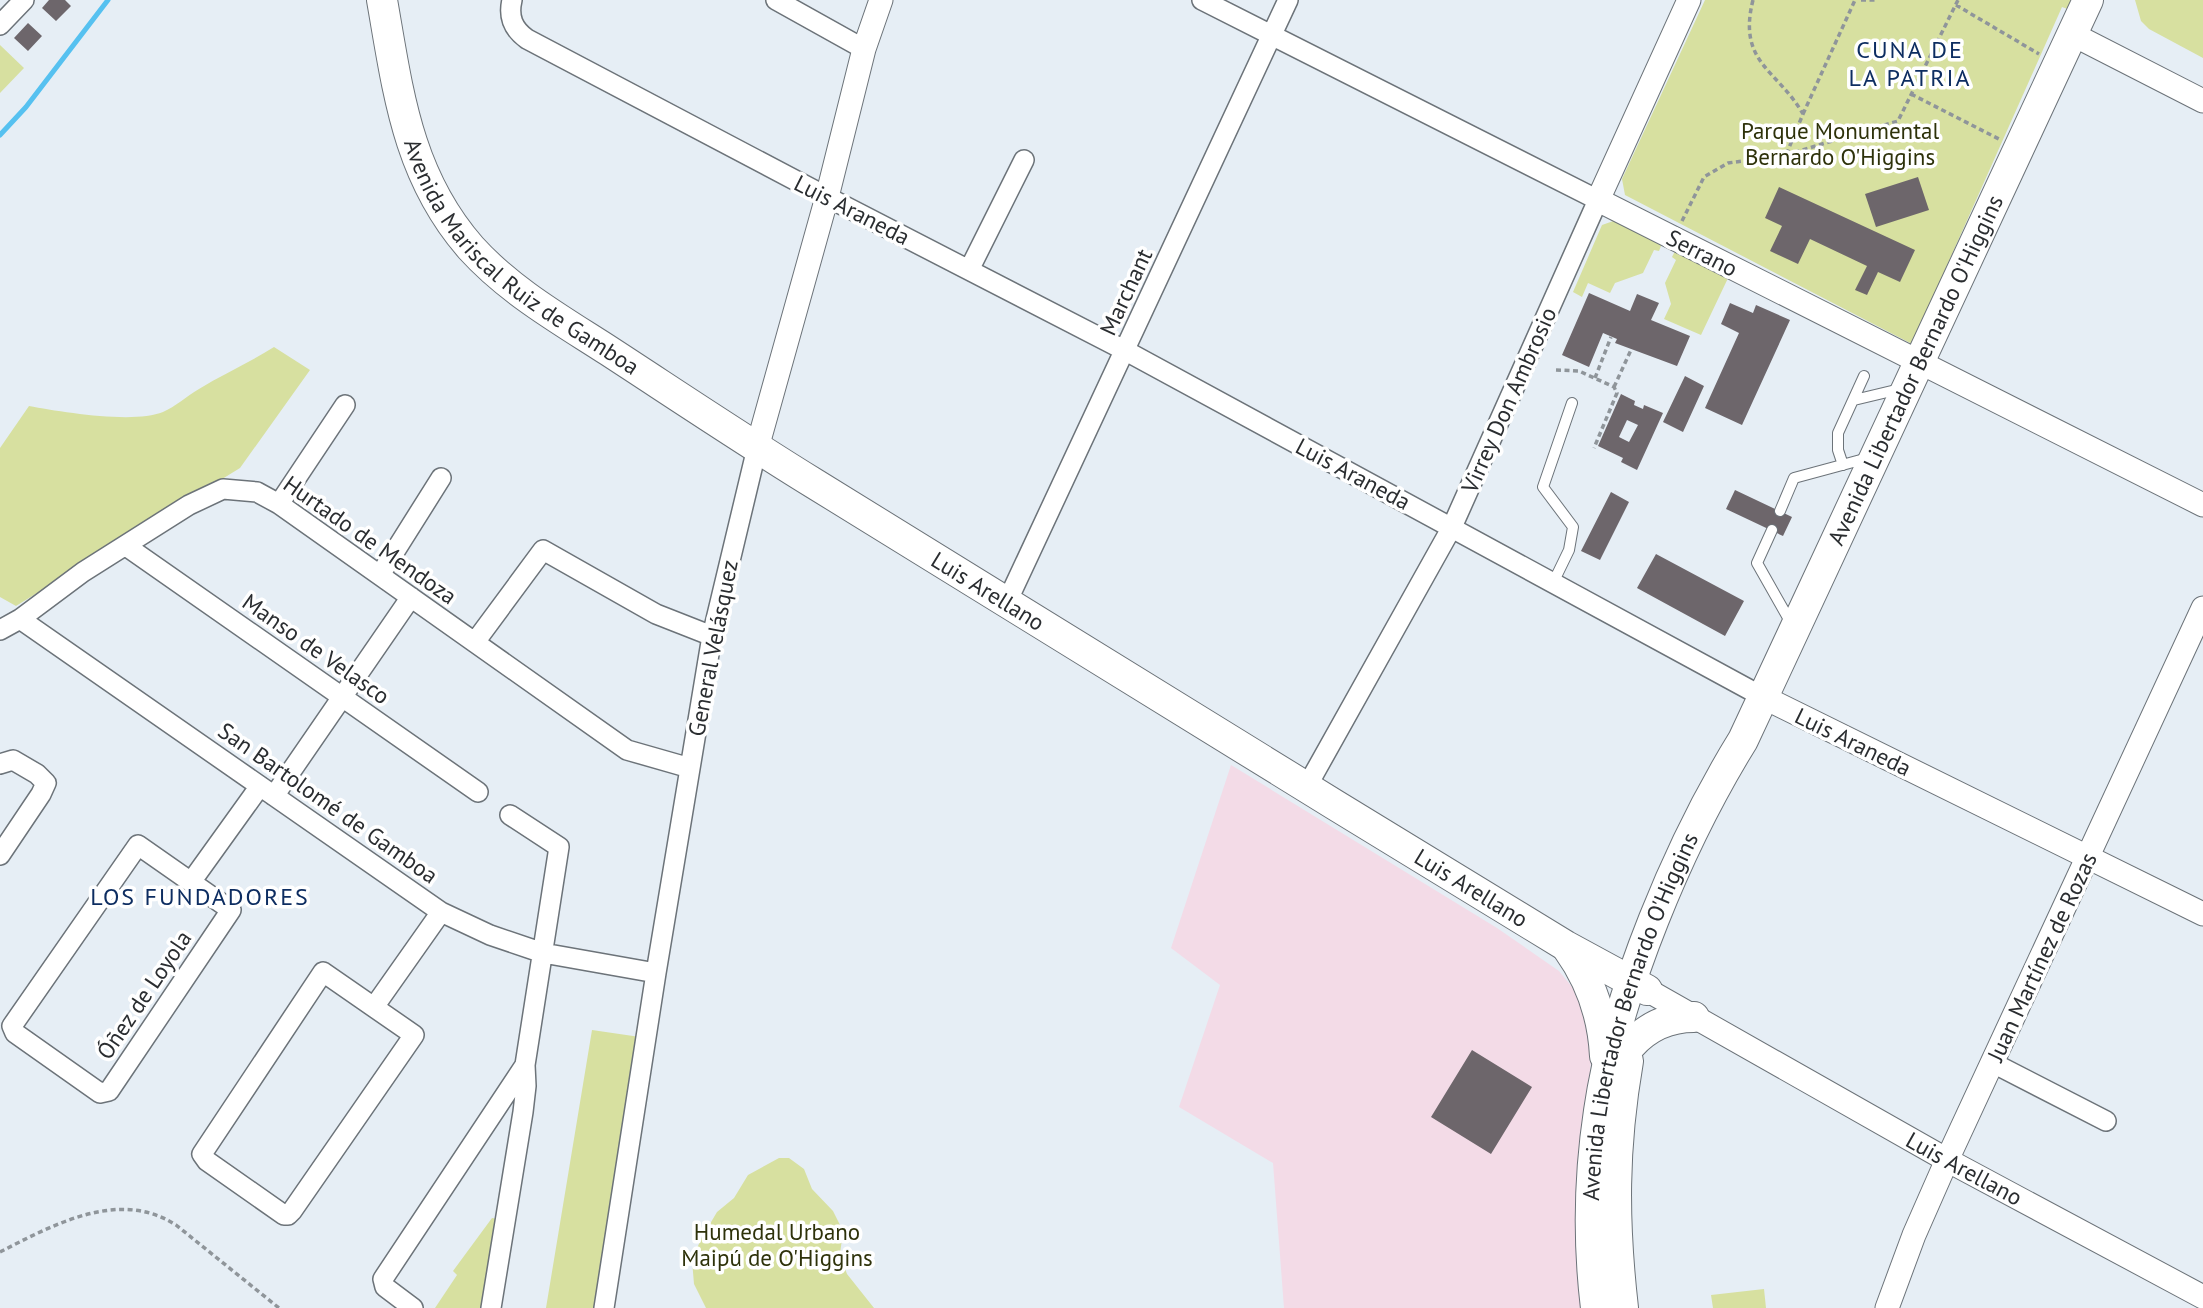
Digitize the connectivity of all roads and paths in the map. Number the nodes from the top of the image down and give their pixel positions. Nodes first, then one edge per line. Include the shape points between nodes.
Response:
1 (23, 0) edge
2 (382, 0) edge
3 (512, 0) edge
4 (776, 0) edge
5 (881, 0) edge
6 (1202, 0) edge
7 (1288, 0) edge
8 (1689, 0) edge
9 (1753, 0) edge
10 (1855, 0) edge
11 (1861, 0) edge
12 (1878, 0) edge
13 (2088, 0) edge
14 (1957, 2) edge
15 (0, 25) edge
16 (2072, 34) junction
17 (1272, 36) junction
18 (864, 49) junction
19 (2057, 66) junction
20 (1911, 94) junction
21 (2203, 101) edge
22 (1803, 114) junction
23 (2018, 149) junction
24 (1786, 155) junction
25 (1024, 160) dead end
26 (827, 197) junction
27 (1598, 200) junction
28 (1675, 240) junction
29 (969, 270) junction
30 (1611, 337) dead end
31 (1631, 350) dead end
32 (1126, 351) junction
33 (1556, 370) dead end
34 (1913, 375) junction
35 (1864, 376) dead end
36 (1595, 378) junction
37 (1614, 387) junction
38 (1854, 400) junction
39 (1572, 403) dead end
40 (345, 405) dead end
41 (1594, 447) dead end
42 (757, 448) junction
43 (1875, 456) junction
44 (1843, 465) junction
45 (441, 478) dead end
46 (279, 504) junction
47 (2203, 505) edge
48 (1780, 511) dead end
49 (1452, 527) junction
50 (1772, 530) dead end
51 (126, 546) junction
52 (380, 575) junction
53 (1553, 583) junction
54 (411, 597) junction
55 (1006, 604) junction
56 (2203, 608) edge
57 (20, 619) junction
58 (1794, 629) junction
59 (0, 630) edge
60 (712, 636) junction
61 (475, 642) junction
62 (342, 697) junction
63 (1763, 697) junction
64 (0, 764) edge
65 (690, 768) junction
66 (1306, 788) junction
67 (267, 791) junction
68 (478, 792) dead end
69 (510, 815) dead end
70 (0, 855) edge
71 (2088, 857) junction
72 (191, 882) junction
73 (441, 912) junction
74 (2203, 915) edge
75 (1566, 946) junction
76 (542, 953) junction
77 (656, 973) junction
78 (1639, 986) junction
79 (374, 1007) junction
80 (1693, 1017) junction
81 (1631, 1045) junction
82 (1993, 1063) junction
83 (525, 1065) junction
84 (1604, 1080) junction
85 (488, 1121) junction
86 (2106, 1121) dead end
87 (518, 1140) junction
88 (1947, 1160) junction
89 (0, 1252) edge
90 (2203, 1297) edge
91 (279, 1308) edge
92 (413, 1308) edge
93 (491, 1308) edge
94 (604, 1308) edge
95 (1596, 1308) edge
96 (1623, 1308) edge
97 (1887, 1308) edge

1 - 15 street
2 - 42 main road, Avenida Mariscal Ruiz de Gamboa via 411,145 439,204 470,246 527,298
3 - 26 street, Luis Araneda via 512,22 527,39
4 - 18 street
5 - 18 street, General Velásquez
6 - 17 street, Serrano
7 - 17 street, Marchant
8 - 27 street, Virrey Don Ambrosio
9 - 22 path via 1752,49
10 - 22 path
11 - 12 path
13 - 16 main road, Avenida Libertador Bernardo O'Higgins
14 - 19 path
14 - 20 path
16 - 19 main road, Avenida Libertador Bernardo O'Higgins
16 - 21 street
17 - 27 street, Serrano
17 - 32 street, Marchant
18 - 26 street, General Velásquez
19 - 23 main road, Avenida Libertador Bernardo O'Higgins
20 - 23 path
20 - 24 path via 1898,121
22 - 24 path
23 - 34 main road, Avenida Libertador Bernardo O'Higgins
24 - 28 path via 1728,163 1704,177
25 - 29 street
26 - 29 street, Luis Araneda
26 - 42 street, General Velásquez
27 - 28 street, Serrano
27 - 49 street, Virrey Don Ambrosio
28 - 34 street, Serrano
29 - 32 street, Luis Araneda
30 - 36 path
31 - 37 path
32 - 49 street, Luis Araneda
32 - 55 street, Marchant
33 - 36 path via 1579,371
34 - 38 lane
34 - 43 main road, Avenida Libertador Bernardo O'Higgins
34 - 47 street, Serrano
35 - 38 lane
36 - 37 path
37 - 41 path via 1617,393
38 - 44 lane via 1837,437
39 - 53 lane via 1543,487 1573,527 1569,550
40 - 46 street
42 - 55 main road, Luis Arellano
42 - 60 street, General Velásquez
43 - 44 lane
43 - 58 main road, Avenida Libertador Bernardo O'Higgins
44 - 48 lane via 1794,478
45 - 52 street
46 - 51 street, Hurtado de Mendoza via 257,492 223,489
46 - 52 street, Hurtado de Mendoza
49 - 53 street, Luis Araneda
49 - 66 street, Virrey Don Ambrosio
50 - 58 lane via 1757,563
51 - 57 street, Hurtado de Mendoza
51 - 62 street, Manso de Velasco
52 - 54 street, Hurtado de Mendoza
53 - 63 street, Luis Araneda
54 - 61 street, Hurtado de Mendoza
54 - 62 street
55 - 66 main road, Luis Arellano
56 - 71 street, Juan Martínez de Rozas
57 - 59 street
57 - 67 street, San Bartolomé de Gamboa
58 - 63 main road, Avenida Libertador Bernardo O'Higgins
60 - 61 street via 656,614 543,550
60 - 65 street, General Velásquez
61 - 65 street, Hurtado de Mendoza via 627,750
62 - 67 street
62 - 68 street, Manso de Velasco
63 - 71 street, Luis Araneda
63 - 78 main road, Avenida Libertador Bernardo O'Higgins via 1743,740 1724,803
64 - 70 street via 13,760 46,783
65 - 77 street, General Velásquez
66 - 75 main road, Luis Arellano
67 - 72 street
67 - 73 street, San Bartolomé de Gamboa
69 - 76 street via 559,847
71 - 74 street, Luis Araneda
71 - 82 street, Juan Martínez de Rozas
72 - 72 street, Óñez de Loyola via 138,845 12,1026 15,1034 100,1093 109,1091 231,910
73 - 76 street, San Bartolomé de Gamboa
73 - 79 street
75 - 78 main road, Luis Arellano
75 - 84 main road via 1596,1002 1604,1040
76 - 77 street, San Bartolomé de Gamboa
76 - 83 street
77 - 94 street, General Velásquez
78 - 80 street, Luis Arellano
78 - 81 main road, Avenida Libertador Bernardo O'Higgins
78 - 84 main road, Avenida Libertador Bernardo O'Higgins
79 - 79 street via 323,972 203,1151 204,1158 284,1215 290,1214 414,1035
80 - 81 main road via 1658,1023
80 - 88 street, Luis Arellano
81 - 96 main road, Avenida Libertador Bernardo O'Higgins via 1618,1129 1614,1197
82 - 86 street
82 - 88 street, Juan Martínez de Rozas
83 - 85 street
83 - 87 street
84 - 95 main road, Avenida Libertador Bernardo O'Higgins via 1591,1197
85 - 87 street
85 - 92 street via 382,1281
87 - 93 street
88 - 90 street, Luis Arellano
88 - 97 street, Juan Martínez de Rozas
89 - 91 path via 73,1218 144,1210 177,1225

